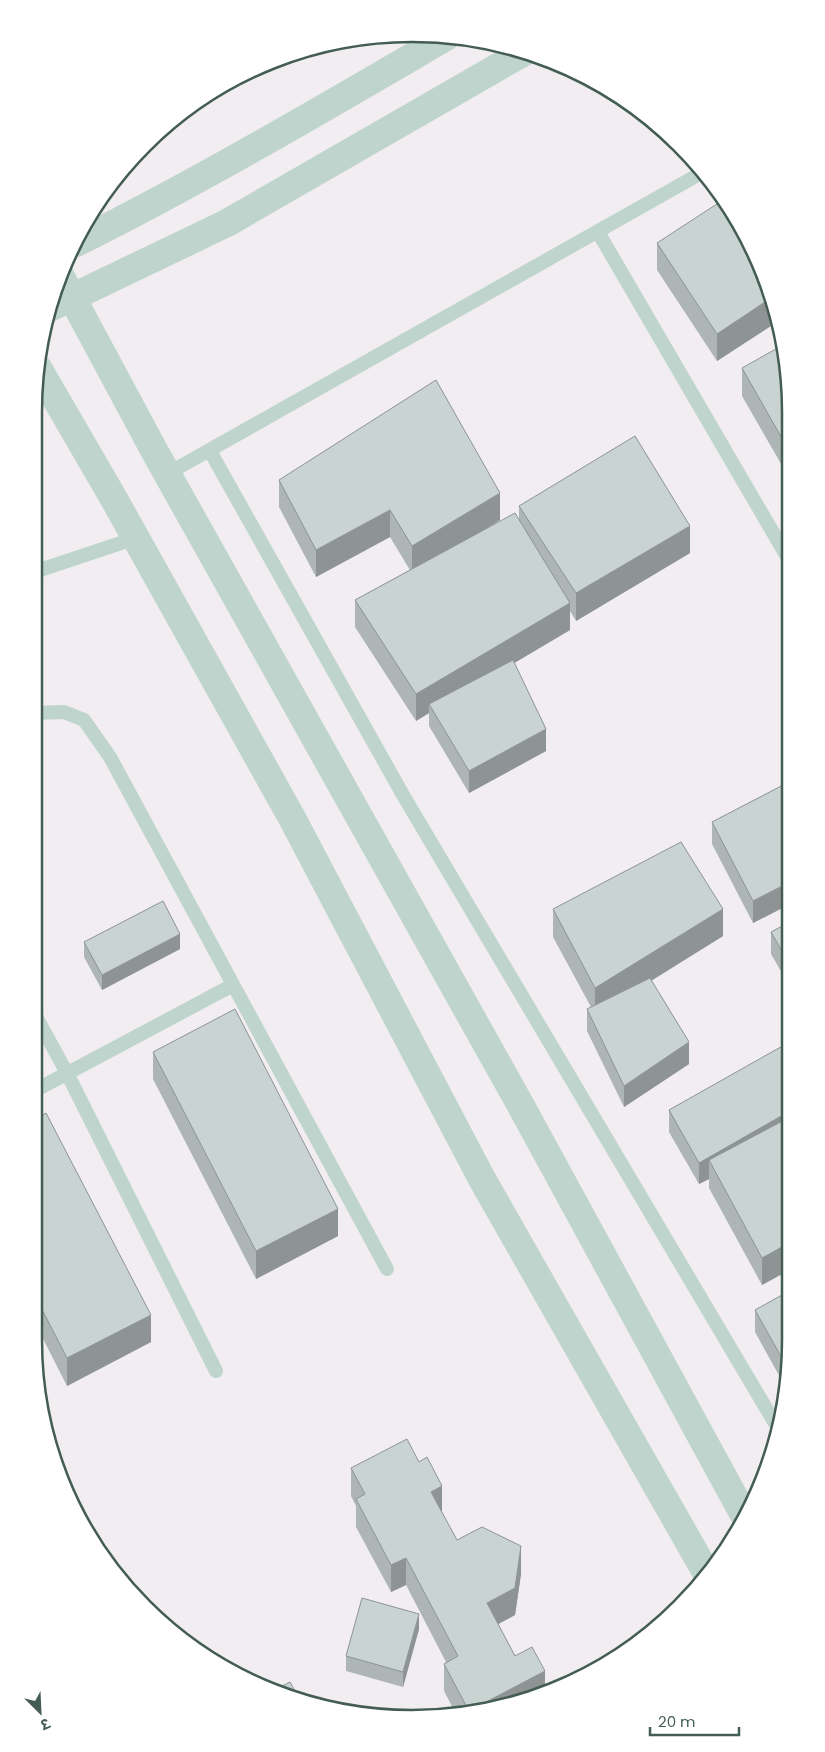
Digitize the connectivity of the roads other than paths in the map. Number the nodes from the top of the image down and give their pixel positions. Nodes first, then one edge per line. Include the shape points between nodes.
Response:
1 (436, 43) edge
2 (515, 57) edge
3 (697, 176) edge
4 (598, 232) junction
5 (87, 236) edge
6 (63, 292) edge
7 (62, 294) edge
8 (44, 379) edge
9 (210, 451) junction
10 (167, 474) junction
11 (136, 538) junction
12 (782, 548) edge
13 (42, 569) edge
14 (42, 713) edge
15 (234, 985) junction
16 (42, 1028) edge
17 (68, 1073) junction
18 (42, 1087) edge
19 (386, 1269) dead end
20 (216, 1371) dead end
21 (773, 1420) edge
22 (741, 1509) edge
23 (704, 1568) edge

1 - 5 street via 157,201
2 - 6 street via 227,223
3 - 4 lane
4 - 9 lane
4 - 12 lane
7 - 10 street
8 - 11 street
9 - 10 lane
9 - 21 lane via 403,795
10 - 22 street via 520,1104
11 - 13 lane
11 - 23 street via 301,836 482,1179
14 - 15 lane via 64,712 84,720 110,757
15 - 17 lane
15 - 19 lane
16 - 17 lane
17 - 18 lane
17 - 20 lane

